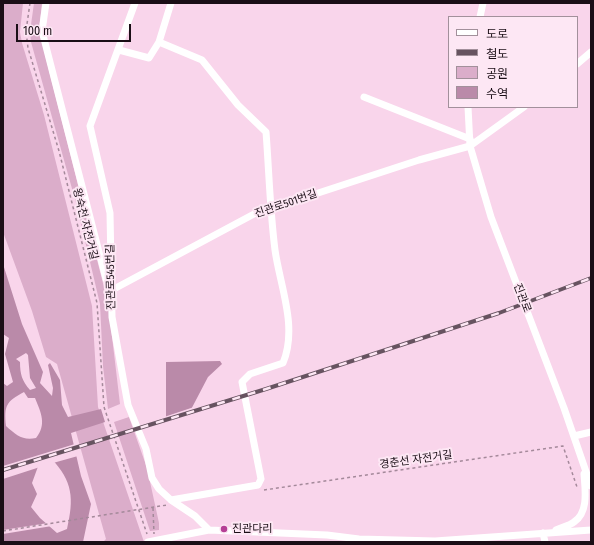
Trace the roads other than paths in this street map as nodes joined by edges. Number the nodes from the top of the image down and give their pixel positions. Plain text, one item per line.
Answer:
1 (46, 3) edge
2 (135, 3) edge
3 (171, 3) edge
4 (482, 3) edge
5 (480, 16) edge
6 (159, 42) junction
7 (119, 50) junction
8 (591, 52) edge
9 (578, 63) edge
10 (364, 97) dead end
11 (468, 108) edge
12 (522, 108) edge
13 (470, 142) junction
14 (272, 208) junction
15 (112, 290) junction
16 (591, 432) edge
17 (574, 436) junction
18 (584, 470) junction
19 (591, 486) edge
20 (171, 500) junction
21 (209, 530) junction
22 (591, 530) edge
23 (547, 532) junction
24 (148, 539) edge
25 (363, 540) edge
26 (545, 542) edge

1 - 15 street
2 - 7 street, 진관로545번길
3 - 6 street
4 - 5 street
6 - 7 street
6 - 14 street
7 - 15 street, 진관로545번길
8 - 9 street
10 - 13 street
11 - 13 street, 진관로
12 - 13 street
13 - 14 street, 진관로501번길
13 - 17 street, 진관로
14 - 15 street, 진관로501번길
14 - 20 street
15 - 20 street, 진관로545번길
16 - 17 street
17 - 18 street, 진관로
18 - 19 street, 진관로
18 - 23 street
20 - 21 street, 진관로545번길
21 - 24 street
21 - 25 street
22 - 23 street
23 - 25 street
23 - 26 street

